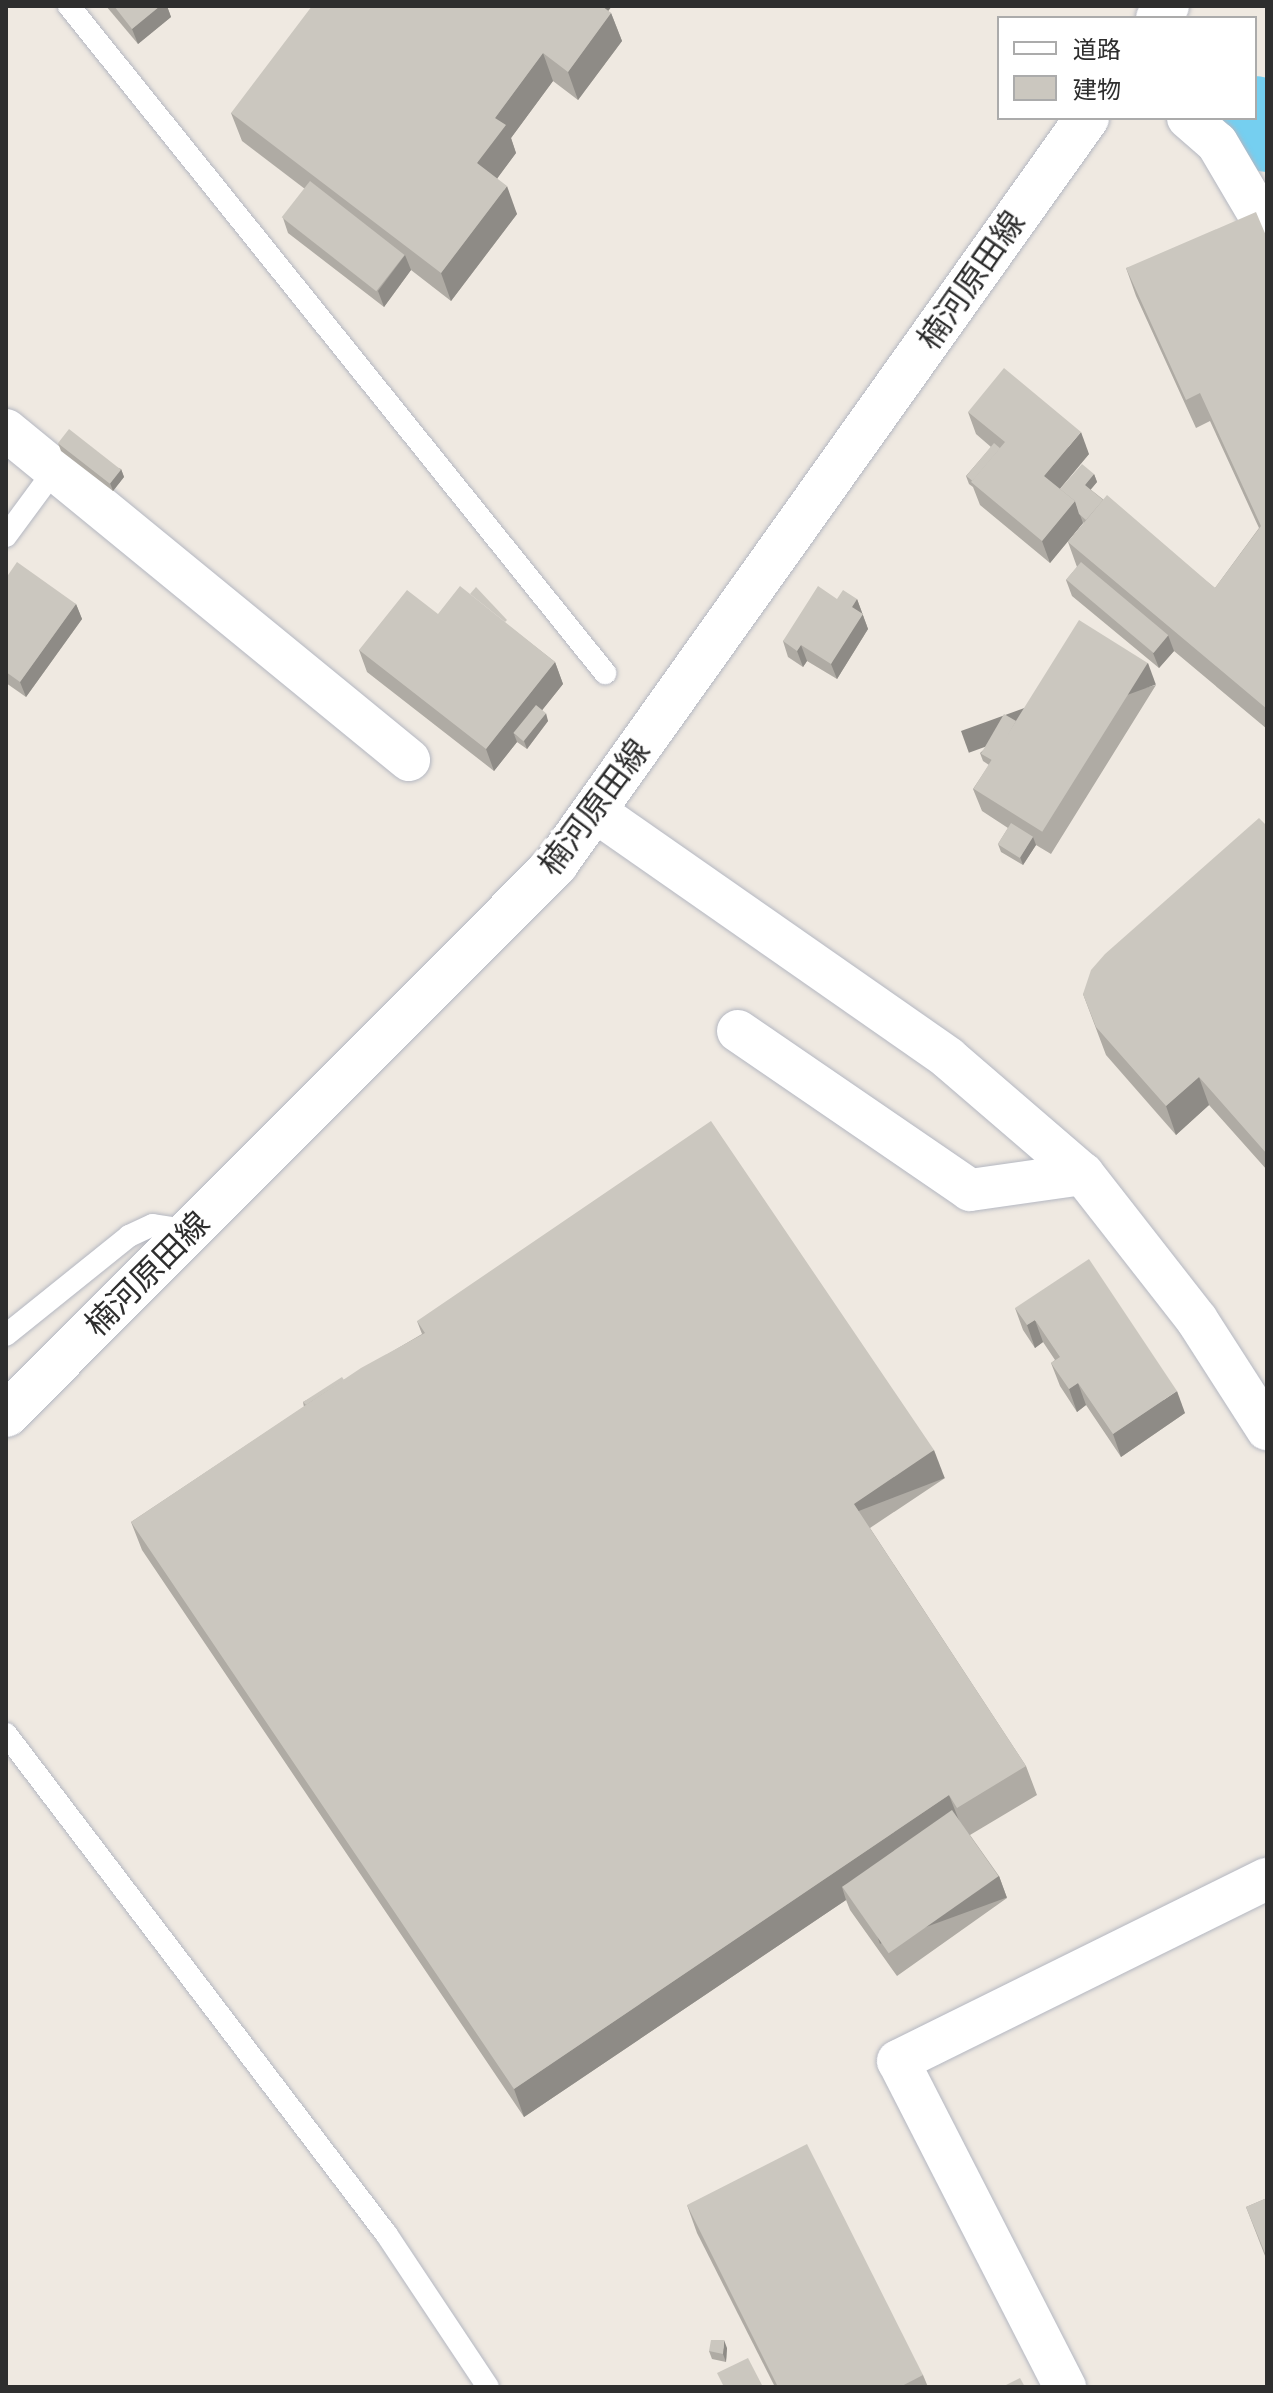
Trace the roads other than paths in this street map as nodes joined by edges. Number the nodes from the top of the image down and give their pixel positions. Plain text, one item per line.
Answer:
1 (69, 6) edge
2 (1086, 120) edge
3 (1190, 120) edge
4 (1267, 228) edge
5 (6, 430) edge
6 (54, 471) junction
7 (6, 536) edge
8 (605, 673) dead end
9 (409, 760) dead end
10 (596, 812) junction
11 (738, 1031) dead end
12 (1083, 1174) junction
13 (193, 1231) junction
14 (6, 1335) edge
15 (6, 1415) edge
16 (1267, 1429) edge
17 (6, 1734) edge
18 (1267, 1879) edge
19 (486, 2386) edge
20 (1065, 2387) edge

1 - 8 lane
2 - 10 main road, 楠河原田線
3 - 4 street
5 - 6 street
6 - 7 lane
6 - 9 street
10 - 12 street
10 - 13 main road, 楠河原田線
11 - 12 street
12 - 16 street
13 - 14 lane
13 - 15 main road, 楠河原田線
17 - 19 lane
18 - 20 street

